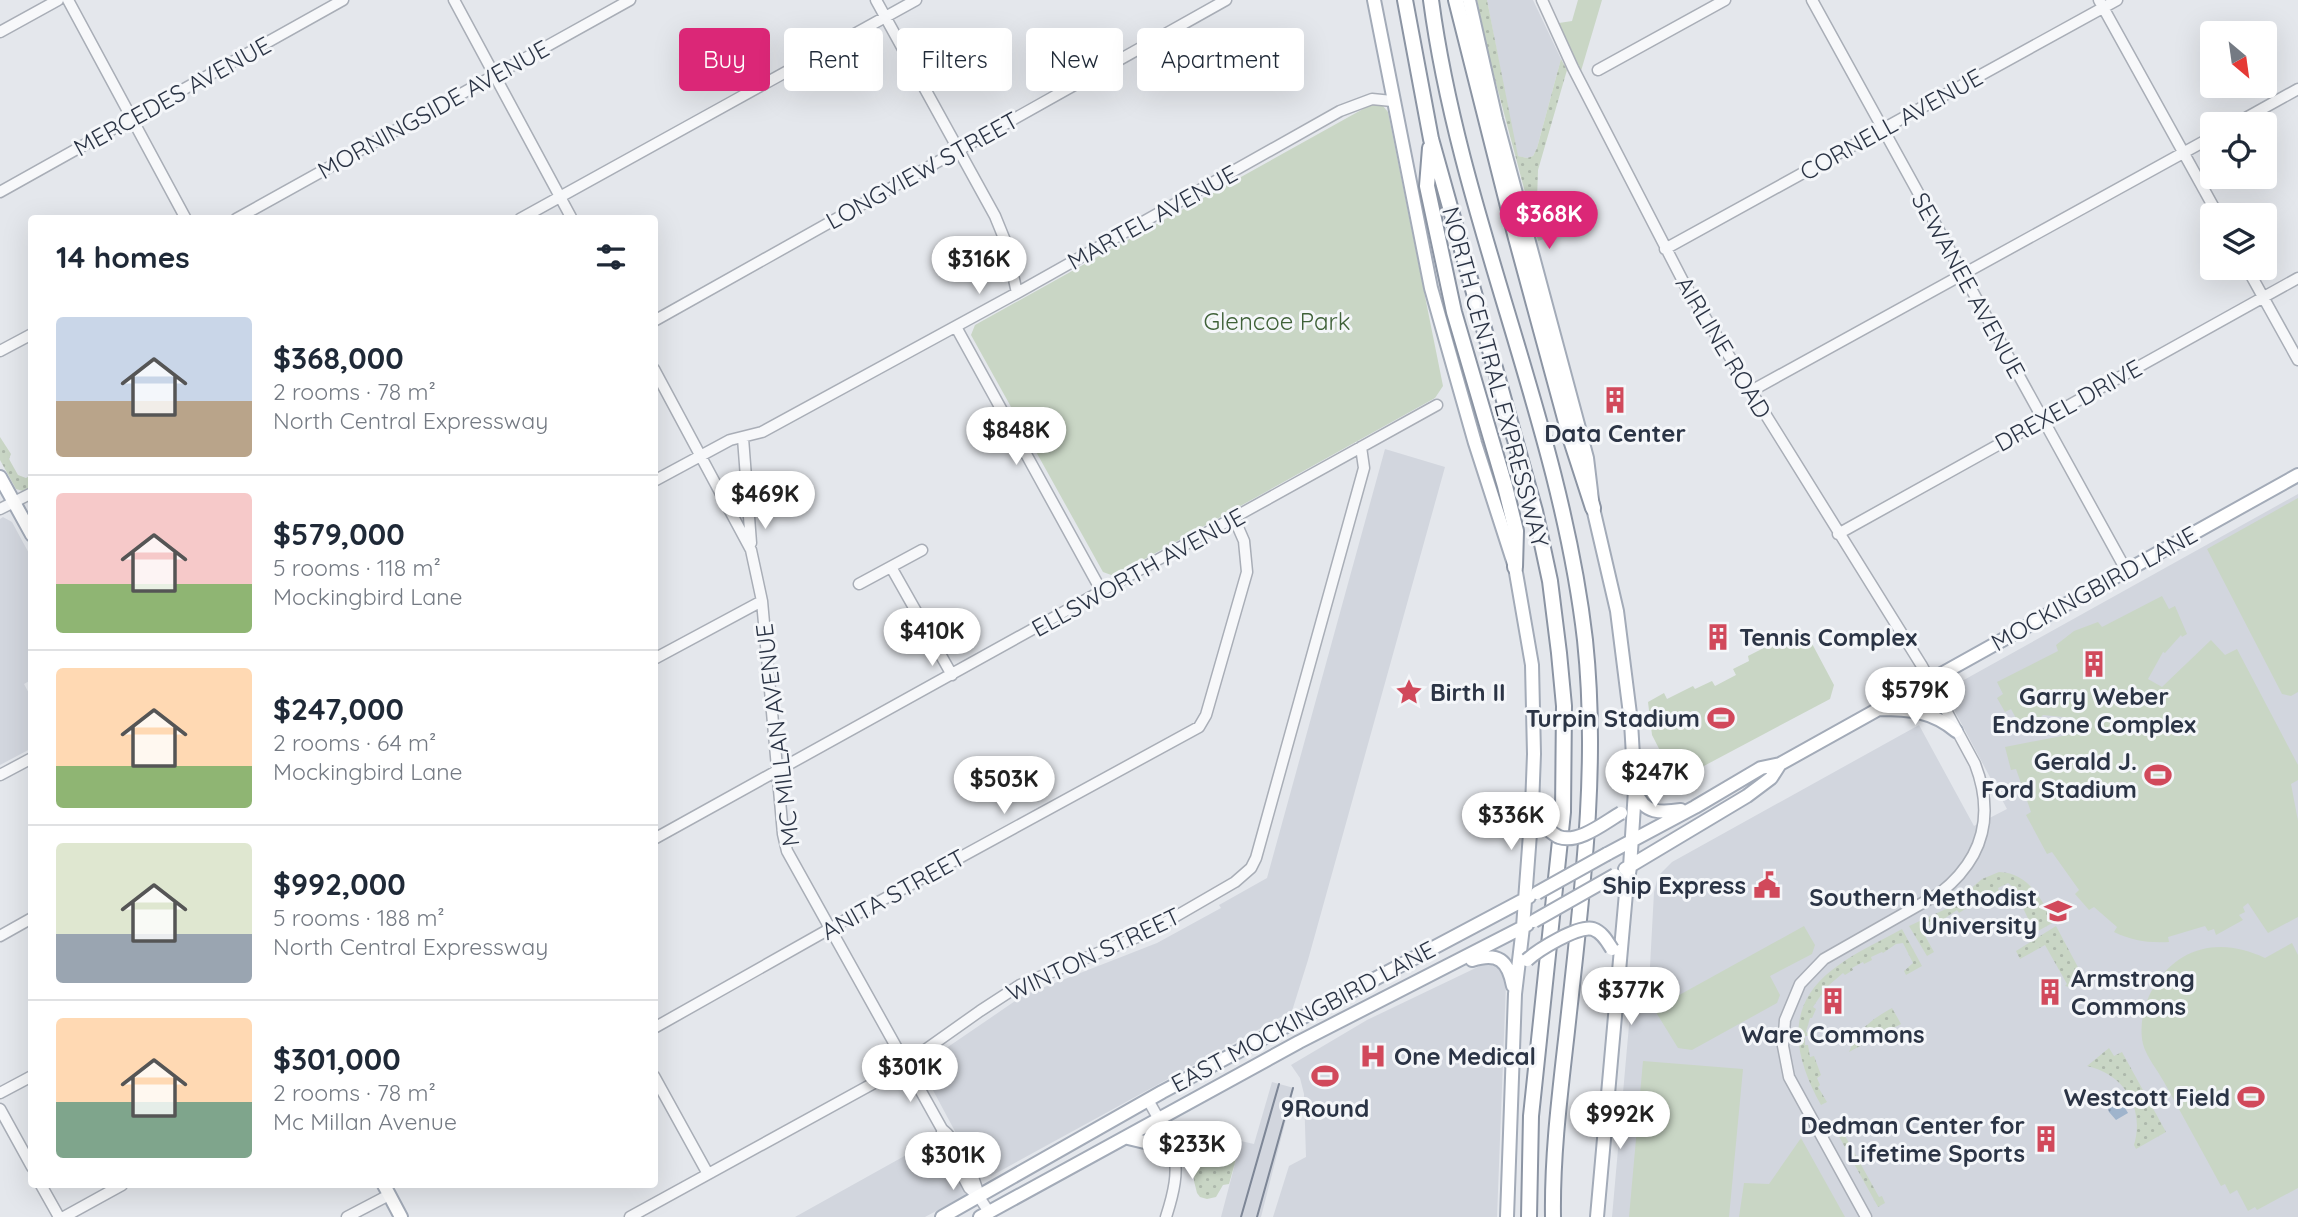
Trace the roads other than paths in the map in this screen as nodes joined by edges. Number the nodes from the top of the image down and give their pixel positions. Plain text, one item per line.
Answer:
1 (58, 0) edge
2 (68, 0) edge
3 (343, 0) edge
4 (454, 0) edge
5 (630, 0) edge
6 (876, 0) edge
7 (916, 0) edge
8 (1226, 0) edge
9 (1374, 0) edge
10 (1405, 0) edge
11 (1431, 0) edge
12 (1456, 0) edge
13 (1469, 0) edge
14 (1542, 0) edge
15 (1725, 0) edge
16 (1812, 0) edge
17 (2117, 0) edge
18 (2101, 4) edge
19 (885, 17) junction
20 (0, 32) edge
21 (1598, 69) dead end
22 (493, 76) junction
23 (2298, 89) edge
24 (1392, 101) junction
25 (2257, 112) edge
26 (132, 118) junction
27 (1883, 129) junction
28 (1431, 139) junction
29 (2200, 143) edge
30 (958, 149) junction
31 (2183, 152) junction
32 (0, 192) edge
33 (560, 196) junction
34 (2211, 203) edge
35 (184, 215) edge
36 (243, 215) edge
37 (527, 215) edge
38 (570, 215) edge
39 (1665, 249) junction
40 (1963, 273) junction
41 (2298, 278) edge
42 (2254, 280) edge
43 (1017, 293) junction
44 (2263, 297) junction
45 (658, 319) edge
46 (956, 327) junction
47 (28, 336) edge
48 (0, 351) edge
49 (2298, 360) edge
50 (658, 376) edge
51 (1751, 391) junction
52 (1437, 405) dead end
53 (2043, 419) junction
54 (743, 438) junction
55 (1361, 447) junction
56 (702, 455) junction
57 (2298, 475) edge
58 (0, 477) edge
59 (658, 479) edge
60 (28, 495) edge
61 (13, 502) junction
62 (1593, 508) junction
63 (0, 509) edge
64 (1234, 519) junction
65 (28, 528) edge
66 (1838, 534) junction
67 (751, 550) junction
68 (922, 550) dead end
69 (891, 567) junction
70 (1515, 567) junction
71 (2126, 570) junction
72 (859, 584) dead end
73 (1102, 592) junction
74 (762, 601) junction
75 (658, 657) edge
76 (952, 675) junction
77 (1929, 680) junction
78 (1878, 709) junction
79 (1956, 731) junction
80 (28, 760) edge
81 (1780, 764) junction
82 (778, 772) junction
83 (0, 775) edge
84 (1635, 790) junction
85 (1532, 807) junction
86 (1695, 807) junction
87 (658, 837) edge
88 (1631, 841) junction
89 (1630, 867) junction
90 (1524, 900) junction
91 (28, 920) edge
92 (1528, 924) junction
93 (830, 929) junction
94 (0, 936) edge
95 (1523, 965) junction
96 (1445, 968) junction
97 (1621, 969) junction
98 (1357, 987) junction
99 (1515, 994) junction
100 (1368, 1006) junction
101 (658, 1026) edge
102 (1227, 1056) junction
103 (905, 1064) junction
104 (1238, 1076) junction
105 (28, 1078) edge
106 (658, 1083) edge
107 (0, 1093) edge
108 (1148, 1100) junction
109 (0, 1109) edge
110 (1160, 1120) junction
111 (3, 1122) edge
112 (1128, 1138) junction
113 (1077, 1142) junction
114 (1175, 1155) junction
115 (1087, 1159) junction
116 (28, 1161) edge
117 (708, 1174) junction
118 (43, 1188) edge
119 (116, 1188) edge
120 (386, 1190) edge
121 (979, 1197) junction
122 (984, 1215) edge
123 (62, 1217) edge
124 (347, 1217) edge
125 (401, 1217) edge
126 (630, 1217) edge
127 (942, 1217) edge
128 (1166, 1217) edge
129 (1507, 1217) edge
130 (1529, 1217) edge
131 (1553, 1217) edge
132 (1597, 1217) edge
133 (1866, 1217) edge

1 - 20 street
2 - 26 street
3 - 26 street, MERCEDES AVENUE
4 - 22 street
5 - 22 street, MORNINGSIDE AVENUE
6 - 19 street
7 - 19 street
8 - 30 street, LONGVIEW STREET
9 - 24 main road, NORTH CENTRAL EXPRESSWAY
10 - 28 highway, NORTH CENTRAL EXPRESSWAY
11 - 131 highway, NORTH CENTRAL EXPRESSWAY
12 - 62 highway
13 - 62 main road
14 - 39 street, AIRLINE ROAD
15 - 21 street
16 - 27 street, SEWANEE AVENUE
17 - 18 street, CORNELL AVENUE
18 - 27 street, CORNELL AVENUE
18 - 31 street
19 - 30 street
19 - 33 street
22 - 33 street
22 - 36 street, MORNINGSIDE AVENUE
23 - 25 street
24 - 43 street, MARTEL AVENUE
24 - 70 main road, NORTH CENTRAL EXPRESSWAY
26 - 32 street, MERCEDES AVENUE
26 - 35 street
27 - 39 street, CORNELL AVENUE
27 - 40 street, SEWANEE AVENUE
28 - 70 highway
28 - 130 highway, NORTH CENTRAL EXPRESSWAY
29 - 31 street
30 - 43 street
30 - 45 street, LONGVIEW STREET
31 - 34 street
31 - 40 street
33 - 37 street
33 - 38 street
39 - 51 street, AIRLINE ROAD
40 - 51 street
40 - 53 street, SEWANEE AVENUE
41 - 44 street, DREXEL DRIVE
42 - 44 street
43 - 46 street, MARTEL AVENUE
44 - 49 street
44 - 53 street, DREXEL DRIVE
46 - 54 street, MARTEL AVENUE
46 - 73 street
47 - 48 street
50 - 56 street, MC MILLAN AVENUE
51 - 66 street, AIRLINE ROAD
52 - 55 street, ELLSWORTH AVENUE
53 - 66 street, DREXEL DRIVE
53 - 71 street, SEWANEE AVENUE
54 - 56 street, MARTEL AVENUE
54 - 67 street
55 - 64 street, ELLSWORTH AVENUE
55 - 103 street, WINTON STREET
56 - 59 street, MARTEL AVENUE
56 - 67 street, MC MILLAN AVENUE
57 - 71 main road, MOCKINGBIRD LANE
58 - 61 main road
60 - 61 street
61 - 63 street
61 - 65 main road
62 - 84 main road
64 - 73 street, ELLSWORTH AVENUE
64 - 93 street, ANITA STREET
66 - 77 street, AIRLINE ROAD
67 - 74 street, MC MILLAN AVENUE
68 - 69 street
69 - 72 street
69 - 76 street
70 - 85 main road, NORTH CENTRAL EXPRESSWAY
71 - 77 main road, MOCKINGBIRD LANE
73 - 76 street, ELLSWORTH AVENUE
74 - 75 street
74 - 82 street, MC MILLAN AVENUE
76 - 82 street, ELLSWORTH AVENUE
77 - 78 main road, MOCKINGBIRD LANE
77 - 79 street, AIRLINE ROAD
78 - 79 main road
78 - 81 main road, MOCKINGBIRD LANE
79 - 133 street, AIRLINE ROAD
80 - 83 street
81 - 86 main road, MOCKINGBIRD LANE
81 - 89 main road, MOCKINGBIRD LANE
82 - 87 street, ELLSWORTH AVENUE
82 - 93 street, MC MILLAN AVENUE
84 - 85 main road, bridge
84 - 86 main road
84 - 88 main road
85 - 90 main road, NORTH CENTRAL EXPRESSWAY
86 - 88 main road, MOCKINGBIRD LANE
88 - 89 main road
88 - 90 main road, EAST MOCKINGBIRD LANE, bridge
89 - 92 main road, EAST MOCKINGBIRD LANE, bridge
89 - 97 main road
90 - 92 main road, NORTH CENTRAL EXPRESSWAY
90 - 98 main road, EAST MOCKINGBIRD LANE
91 - 94 street
92 - 95 main road, NORTH CENTRAL EXPRESSWAY
92 - 96 main road, EAST MOCKINGBIRD LANE
93 - 101 street, ANITA STREET
93 - 103 street, MC MILLAN AVENUE
95 - 97 main road, bridge
95 - 99 main road, NORTH CENTRAL EXPRESSWAY
96 - 99 main road
96 - 100 main road, EAST MOCKINGBIRD LANE
97 - 132 main road
98 - 100 main road
98 - 102 main road, EAST MOCKINGBIRD LANE
99 - 129 main road, NORTH CENTRAL EXPRESSWAY
100 - 104 main road, EAST MOCKINGBIRD LANE
102 - 104 main road
102 - 108 main road, EAST MOCKINGBIRD LANE
103 - 117 street, WINTON STREET
103 - 121 street, MC MILLAN AVENUE
104 - 110 main road, EAST MOCKINGBIRD LANE
105 - 107 street
106 - 117 street
108 - 110 street
108 - 113 main road, EAST MOCKINGBIRD LANE
109 - 111 street
110 - 112 main road, EAST MOCKINGBIRD LANE
110 - 114 street
111 - 116 street
112 - 114 main road
112 - 115 main road, EAST MOCKINGBIRD LANE
113 - 115 main road
113 - 121 main road, EAST MOCKINGBIRD LANE
114 - 128 street
115 - 122 main road, EAST MOCKINGBIRD LANE
117 - 126 street, WINTON STREET
118 - 123 street
119 - 123 street
120 - 124 street
120 - 125 main road
121 - 122 street, MC MILLAN AVENUE
121 - 127 main road, EAST MOCKINGBIRD LANE

